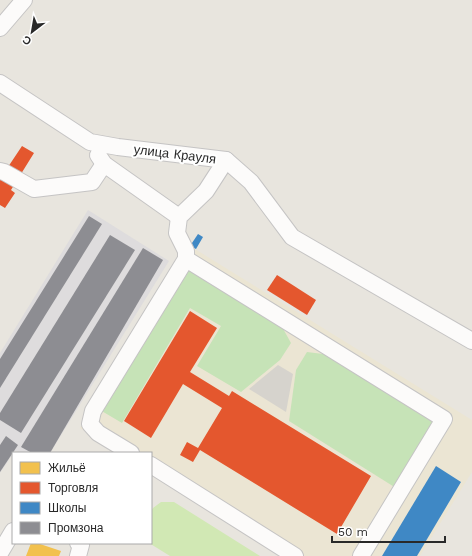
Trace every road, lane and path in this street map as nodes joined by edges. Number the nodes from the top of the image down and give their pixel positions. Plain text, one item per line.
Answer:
1 (24, 0) edge
2 (0, 28) edge
3 (0, 83) edge
4 (90, 142) junction
5 (226, 160) junction
6 (104, 164) junction
7 (0, 171) edge
8 (179, 217) junction
9 (186, 259) junction
10 (472, 341) edge
11 (129, 452) edge
12 (152, 467) edge
13 (12, 533) edge
14 (80, 544) edge
15 (0, 553) edge
16 (78, 556) edge
17 (295, 556) edge
18 (361, 556) edge

1 - 2 street
3 - 4 street, улица Крауля
4 - 5 street, улица Крауля
4 - 6 street
5 - 8 street
5 - 10 street, улица Крауля
6 - 7 street
6 - 8 street
8 - 9 street
9 - 11 street
9 - 18 street
12 - 17 street
13 - 15 street
14 - 16 street

